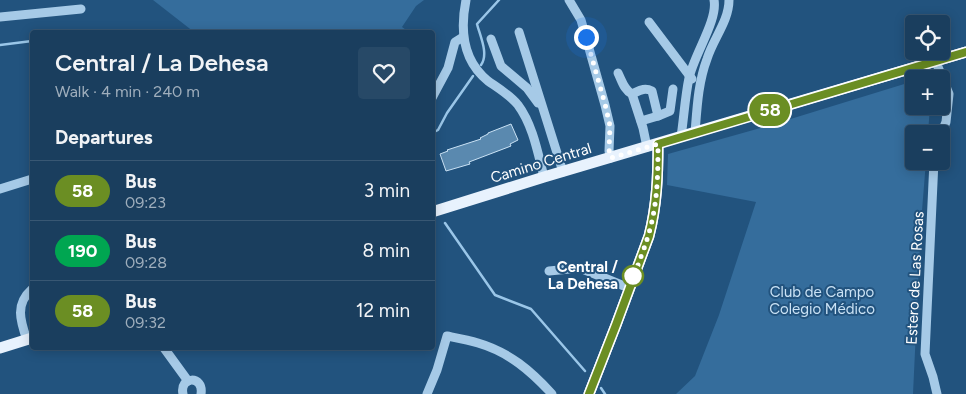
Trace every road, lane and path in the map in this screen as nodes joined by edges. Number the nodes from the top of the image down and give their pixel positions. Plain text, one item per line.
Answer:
1 (466, 0) edge
2 (570, 0) edge
3 (714, 0) edge
4 (729, 0) edge
5 (81, 9) dead end
6 (0, 17) edge
7 (649, 22) dead end
8 (519, 32) dead end
9 (463, 37) junction
10 (491, 39) dead end
11 (966, 52) edge
12 (936, 62) junction
13 (618, 73) dead end
14 (689, 77) junction
15 (700, 86) junction
16 (673, 89) dead end
17 (435, 92) edge
18 (632, 94) junction
19 (543, 110) junction
20 (658, 116) junction
21 (641, 121) junction
22 (945, 125) edge
23 (695, 133) junction
24 (681, 137) junction
25 (653, 145) junction
26 (611, 158) junction
27 (934, 170) edge
28 (563, 172) junction
29 (544, 177) junction
30 (30, 180) edge
31 (0, 189) edge
32 (435, 211) edge
33 (549, 271) dead end
34 (629, 288) junction
35 (30, 292) edge
36 (30, 339) edge
37 (0, 348) edge
38 (165, 350) edge
39 (188, 381) junction
40 (183, 394) edge
41 (201, 394) edge
42 (427, 394) edge
43 (552, 394) edge
44 (589, 394) edge
45 (937, 394) edge

1 - 9 street
2 - 26 street
3 - 14 street
4 - 15 street
5 - 6 street
7 - 14 street
8 - 19 street
9 - 17 street
9 - 29 street
10 - 19 street
11 - 12 main road, Camino Central
12 - 22 street
12 - 23 main road, Camino Central
13 - 18 street
14 - 15 street
14 - 24 street
15 - 23 street
16 - 20 street
18 - 20 street
18 - 21 street
19 - 28 street
20 - 21 street
21 - 25 street
23 - 24 main road, Camino Central
24 - 25 main road, Camino Central
25 - 26 main road, Camino Central
25 - 34 main road
26 - 28 main road, Camino Central
27 - 45 street, Estero de Las Rosas
28 - 29 main road, Camino Central
29 - 32 main road, Camino Central
30 - 31 street
33 - 34 street
34 - 44 main road
35 - 36 street
36 - 37 main road
38 - 39 street
39 - 40 street
39 - 41 street
42 - 43 street

